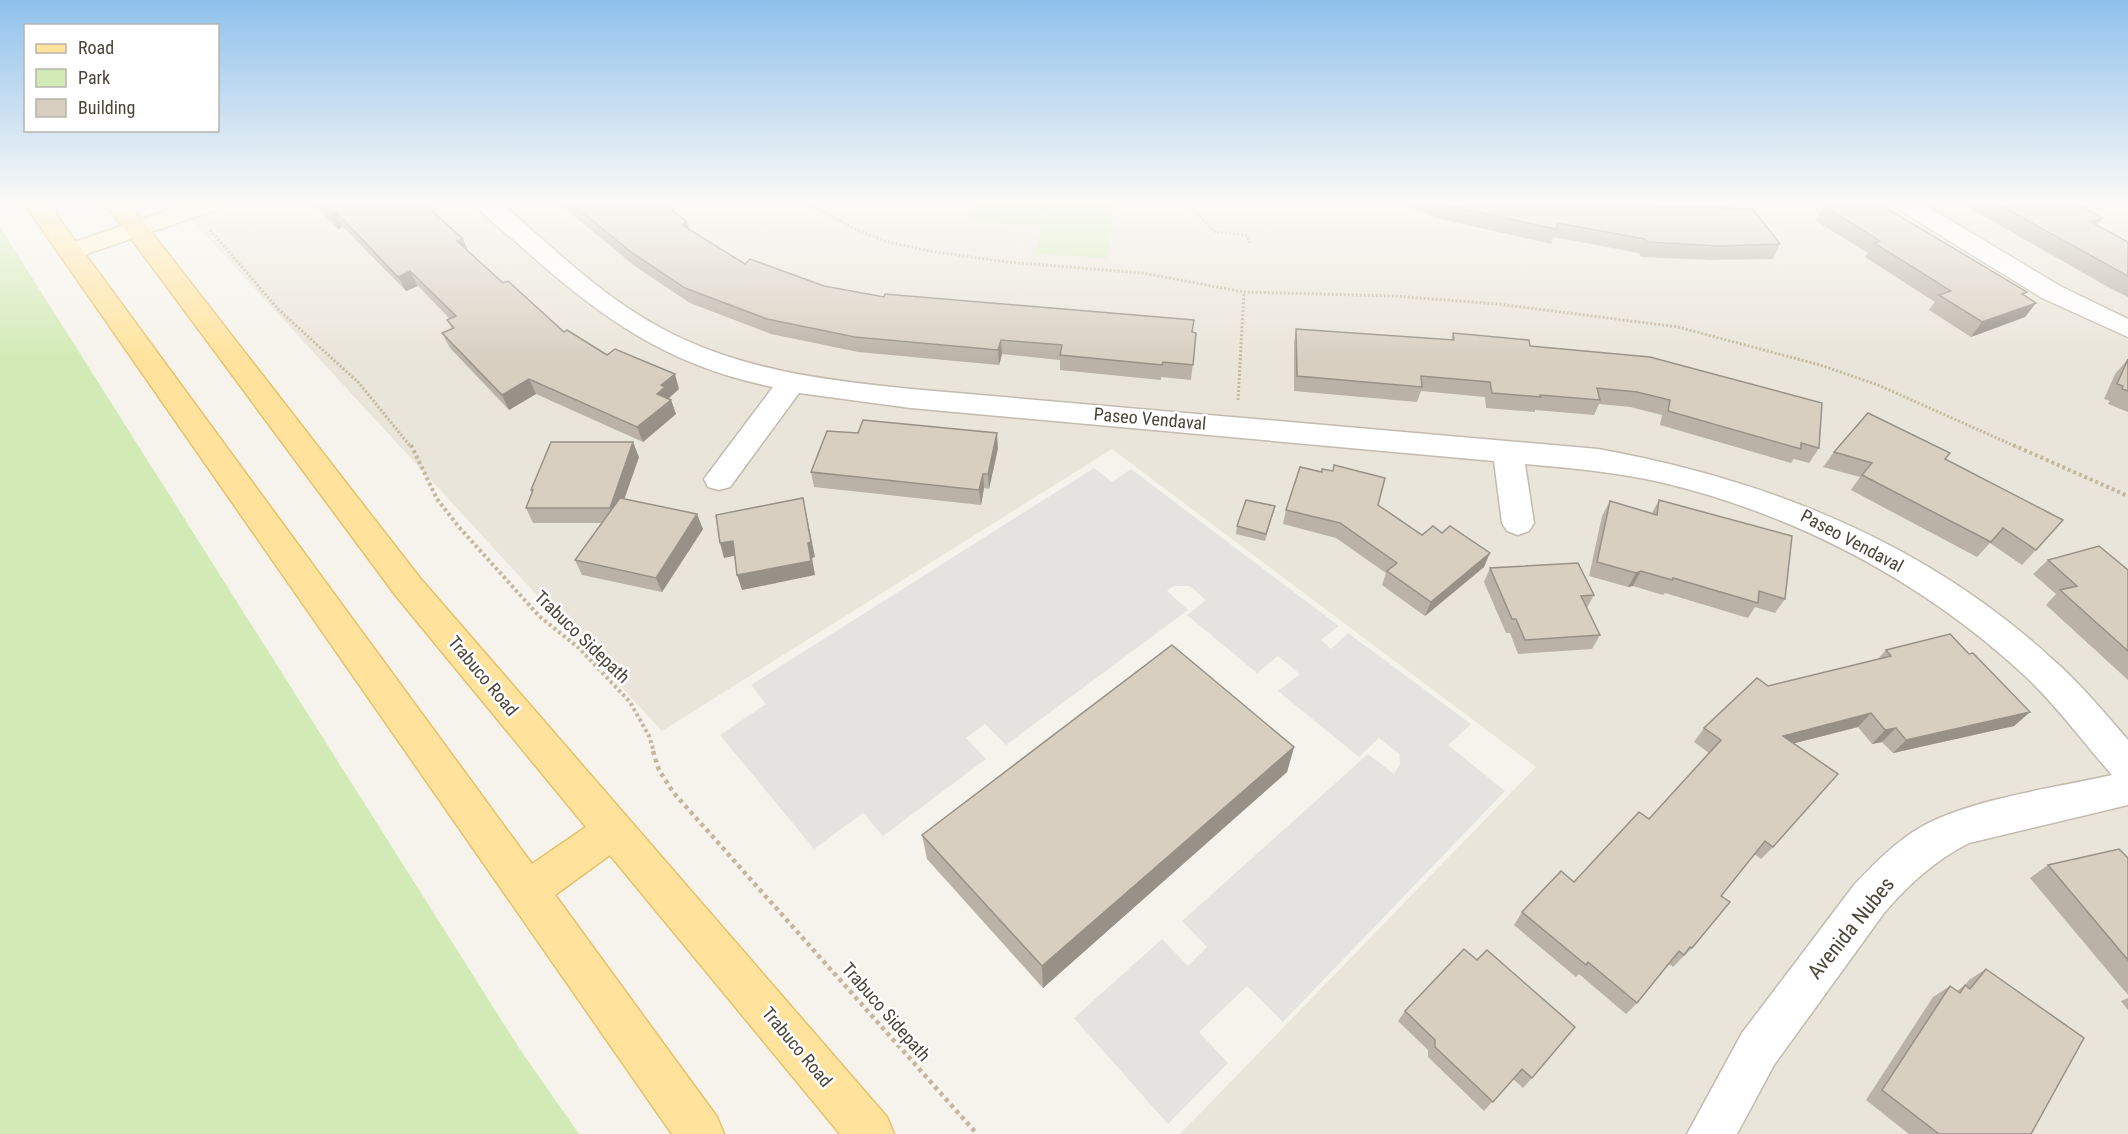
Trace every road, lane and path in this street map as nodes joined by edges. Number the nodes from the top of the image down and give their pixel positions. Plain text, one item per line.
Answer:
1 (75, 255) edge
2 (155, 255) edge
3 (240, 255) edge
4 (548, 255) edge
5 (957, 255) edge
6 (1990, 255) edge
7 (1244, 292) junction
8 (2128, 329) edge
9 (793, 381) junction
10 (1237, 427) junction
11 (1508, 452) junction
12 (719, 479) dead end
13 (2128, 496) edge
14 (1518, 523) dead end
15 (2128, 766) edge
16 (2128, 788) edge
17 (614, 830) junction
18 (527, 891) junction
19 (700, 1134) edge
20 (870, 1134) edge
21 (977, 1134) edge
22 (1711, 1134) edge

1 - 18 main road
2 - 17 main road, Trabuco Road
3 - 21 path, Trabuco Sidepath
4 - 9 street, Paseo Vendaval
5 - 7 path
6 - 8 street
7 - 10 path
7 - 13 path
9 - 10 street, Paseo Vendaval
9 - 12 street
10 - 11 street, Paseo Vendaval
11 - 14 street
11 - 15 street, Paseo Vendaval
16 - 22 street, Avenida Nubes
17 - 18 main road
17 - 20 main road, Trabuco Road
18 - 19 main road

